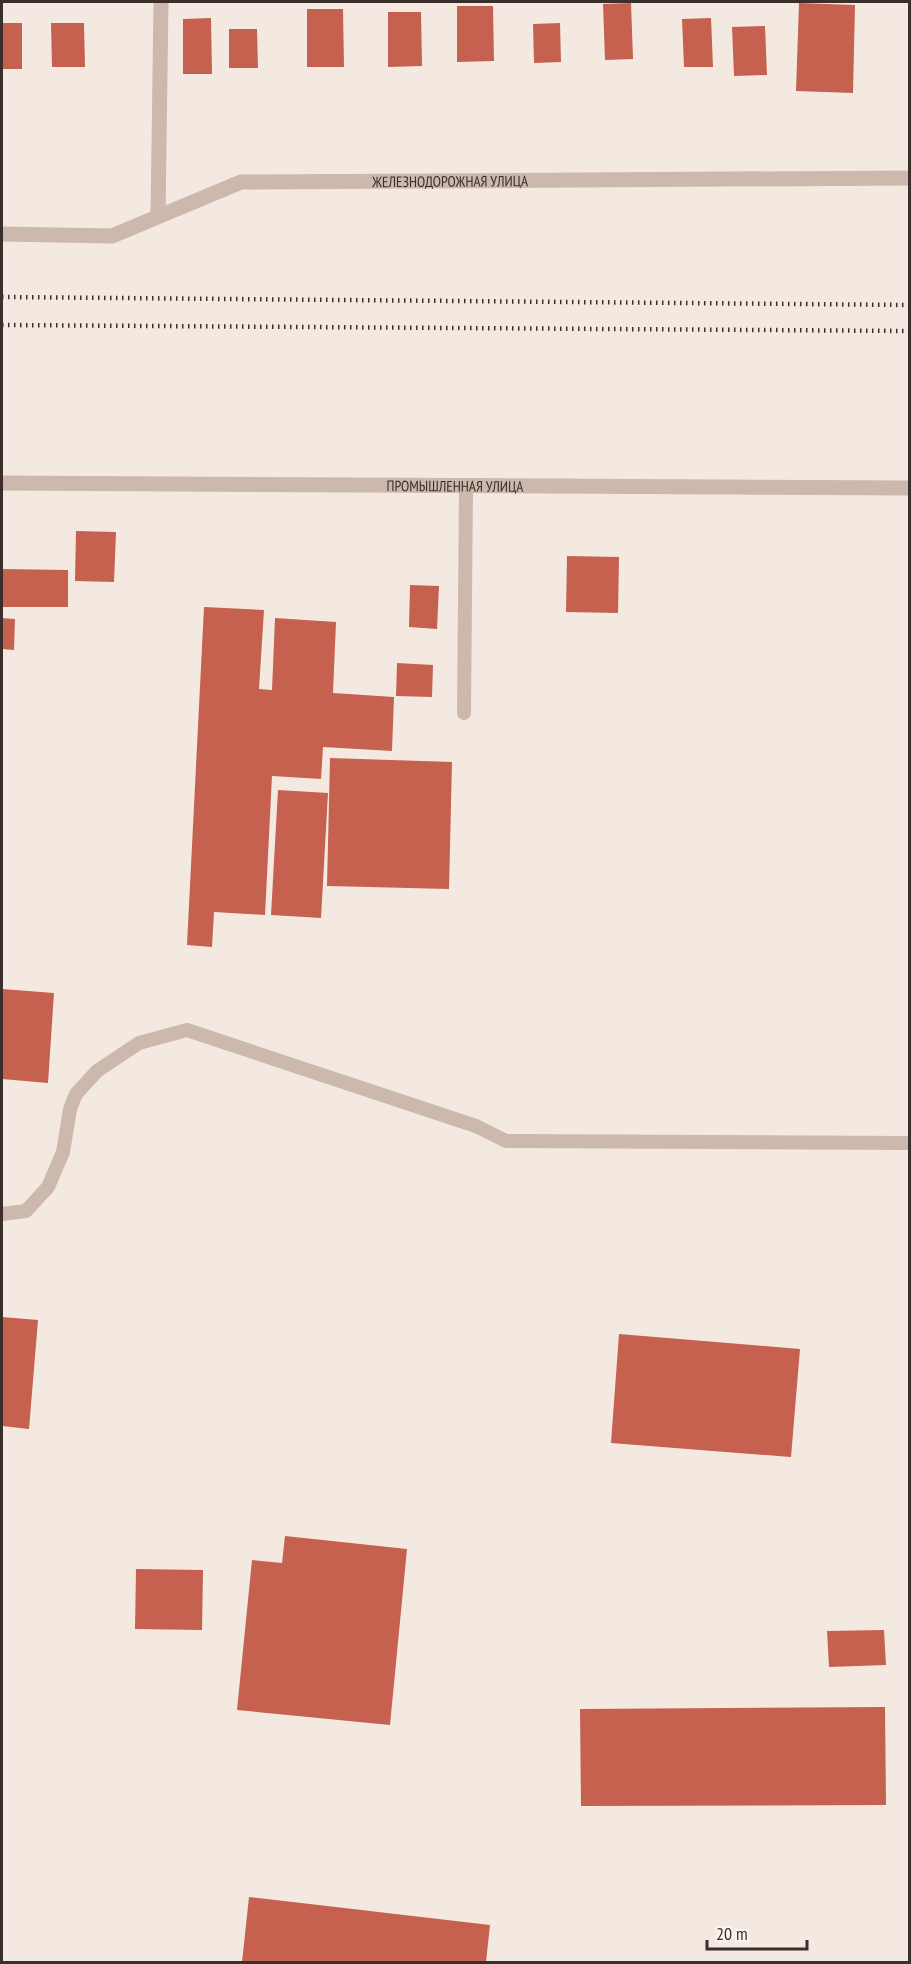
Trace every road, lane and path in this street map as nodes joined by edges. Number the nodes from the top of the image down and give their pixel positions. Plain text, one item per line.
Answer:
1 (161, 2) edge
2 (909, 178) edge
3 (158, 216) junction
4 (2, 234) edge
5 (2, 483) edge
6 (466, 486) junction
7 (909, 488) edge
8 (464, 713) dead end
9 (909, 1143) edge
10 (2, 1214) edge

1 - 3 street
2 - 3 street, ЖЕЛЕЗНОДОРОЖНАЯ УЛИЦА
3 - 4 street, ЖЕЛЕЗНОДОРОЖНАЯ УЛИЦА
5 - 6 street, ПРОМЫШЛЕННАЯ УЛИЦА
6 - 7 street, ПРОМЫШЛЕННАЯ УЛИЦА
6 - 8 lane
9 - 10 lane

